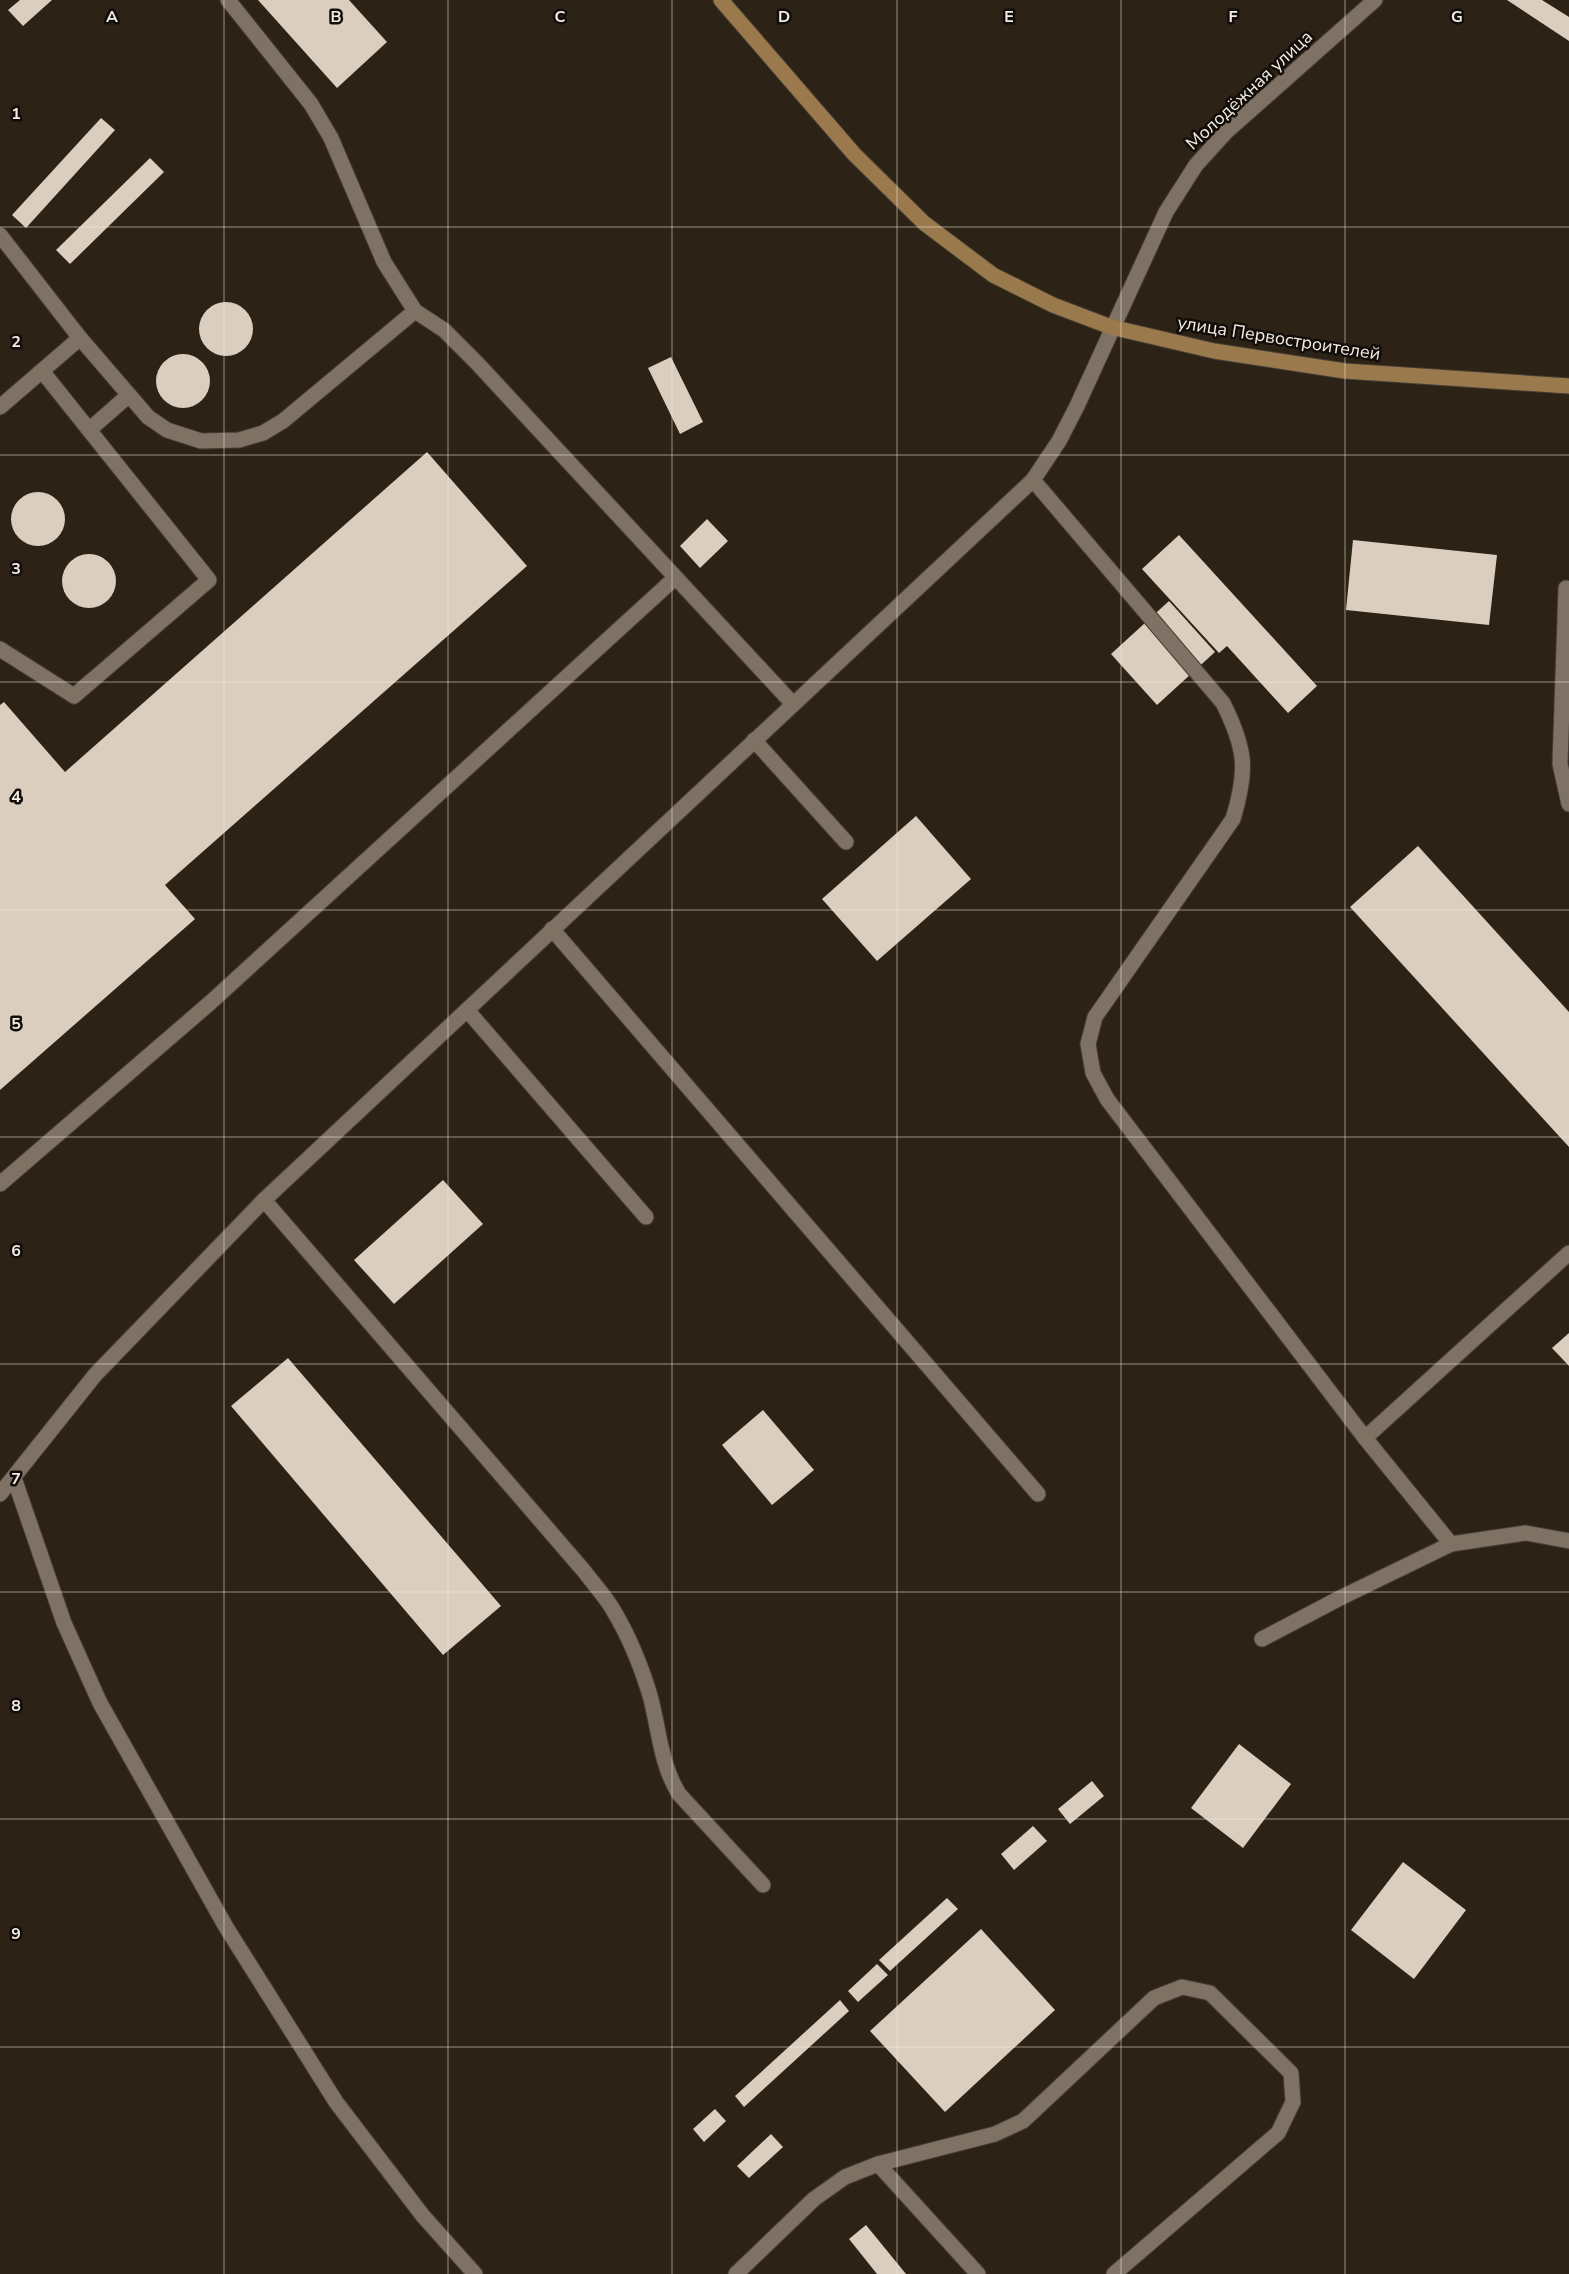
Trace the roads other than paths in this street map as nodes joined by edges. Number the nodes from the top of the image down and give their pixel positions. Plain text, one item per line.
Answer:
1 (228, 0) edge
2 (721, 0) edge
3 (1375, 0) edge
4 (0, 235) edge
5 (415, 311) junction
6 (1111, 327) junction
7 (80, 338) junction
8 (42, 371) junction
9 (1569, 386) edge
10 (129, 395) junction
11 (0, 407) edge
12 (89, 430) junction
13 (1033, 480) junction
14 (675, 578) junction
15 (1566, 588) dead end
16 (0, 649) edge
17 (792, 704) junction
18 (754, 740) junction
19 (1569, 804) edge
20 (846, 842) dead end
21 (552, 930) junction
22 (467, 1010) junction
23 (0, 1184) edge
24 (264, 1200) junction
25 (646, 1217) dead end
26 (1569, 1253) edge
27 (1365, 1438) junction
28 (14, 1478) junction
29 (0, 1494) edge
30 (1038, 1494) dead end
31 (1569, 1541) edge
32 (1451, 1544) junction
33 (1262, 1640) dead end
34 (763, 1885) dead end
35 (878, 2164) junction
36 (475, 2274) edge
37 (736, 2274) edge
38 (978, 2274) edge
39 (1114, 2274) edge

1 - 5 street
2 - 6 street, улица Первостроителей
3 - 6 street, Молодёжная улица
4 - 7 street
5 - 10 street
5 - 14 street
6 - 9 street, улица Первостроителей
6 - 13 street, Молодёжная улица
7 - 8 street
7 - 10 street
8 - 11 street
8 - 12 street
10 - 12 street
12 - 16 street
13 - 17 street, Молодёжная улица
13 - 27 street
14 - 17 street
14 - 23 street
15 - 19 street
17 - 18 street, Молодёжная улица
18 - 20 street
18 - 21 street, Молодёжная улица
21 - 22 street, Молодёжная улица
21 - 30 street
22 - 24 street, Молодёжная улица
22 - 25 street
24 - 28 street, Молодёжная улица
24 - 34 street
26 - 27 street
27 - 32 street
28 - 29 street, Молодёжная улица
28 - 36 street
31 - 32 street
32 - 33 street
35 - 37 street
35 - 38 street
35 - 39 street

